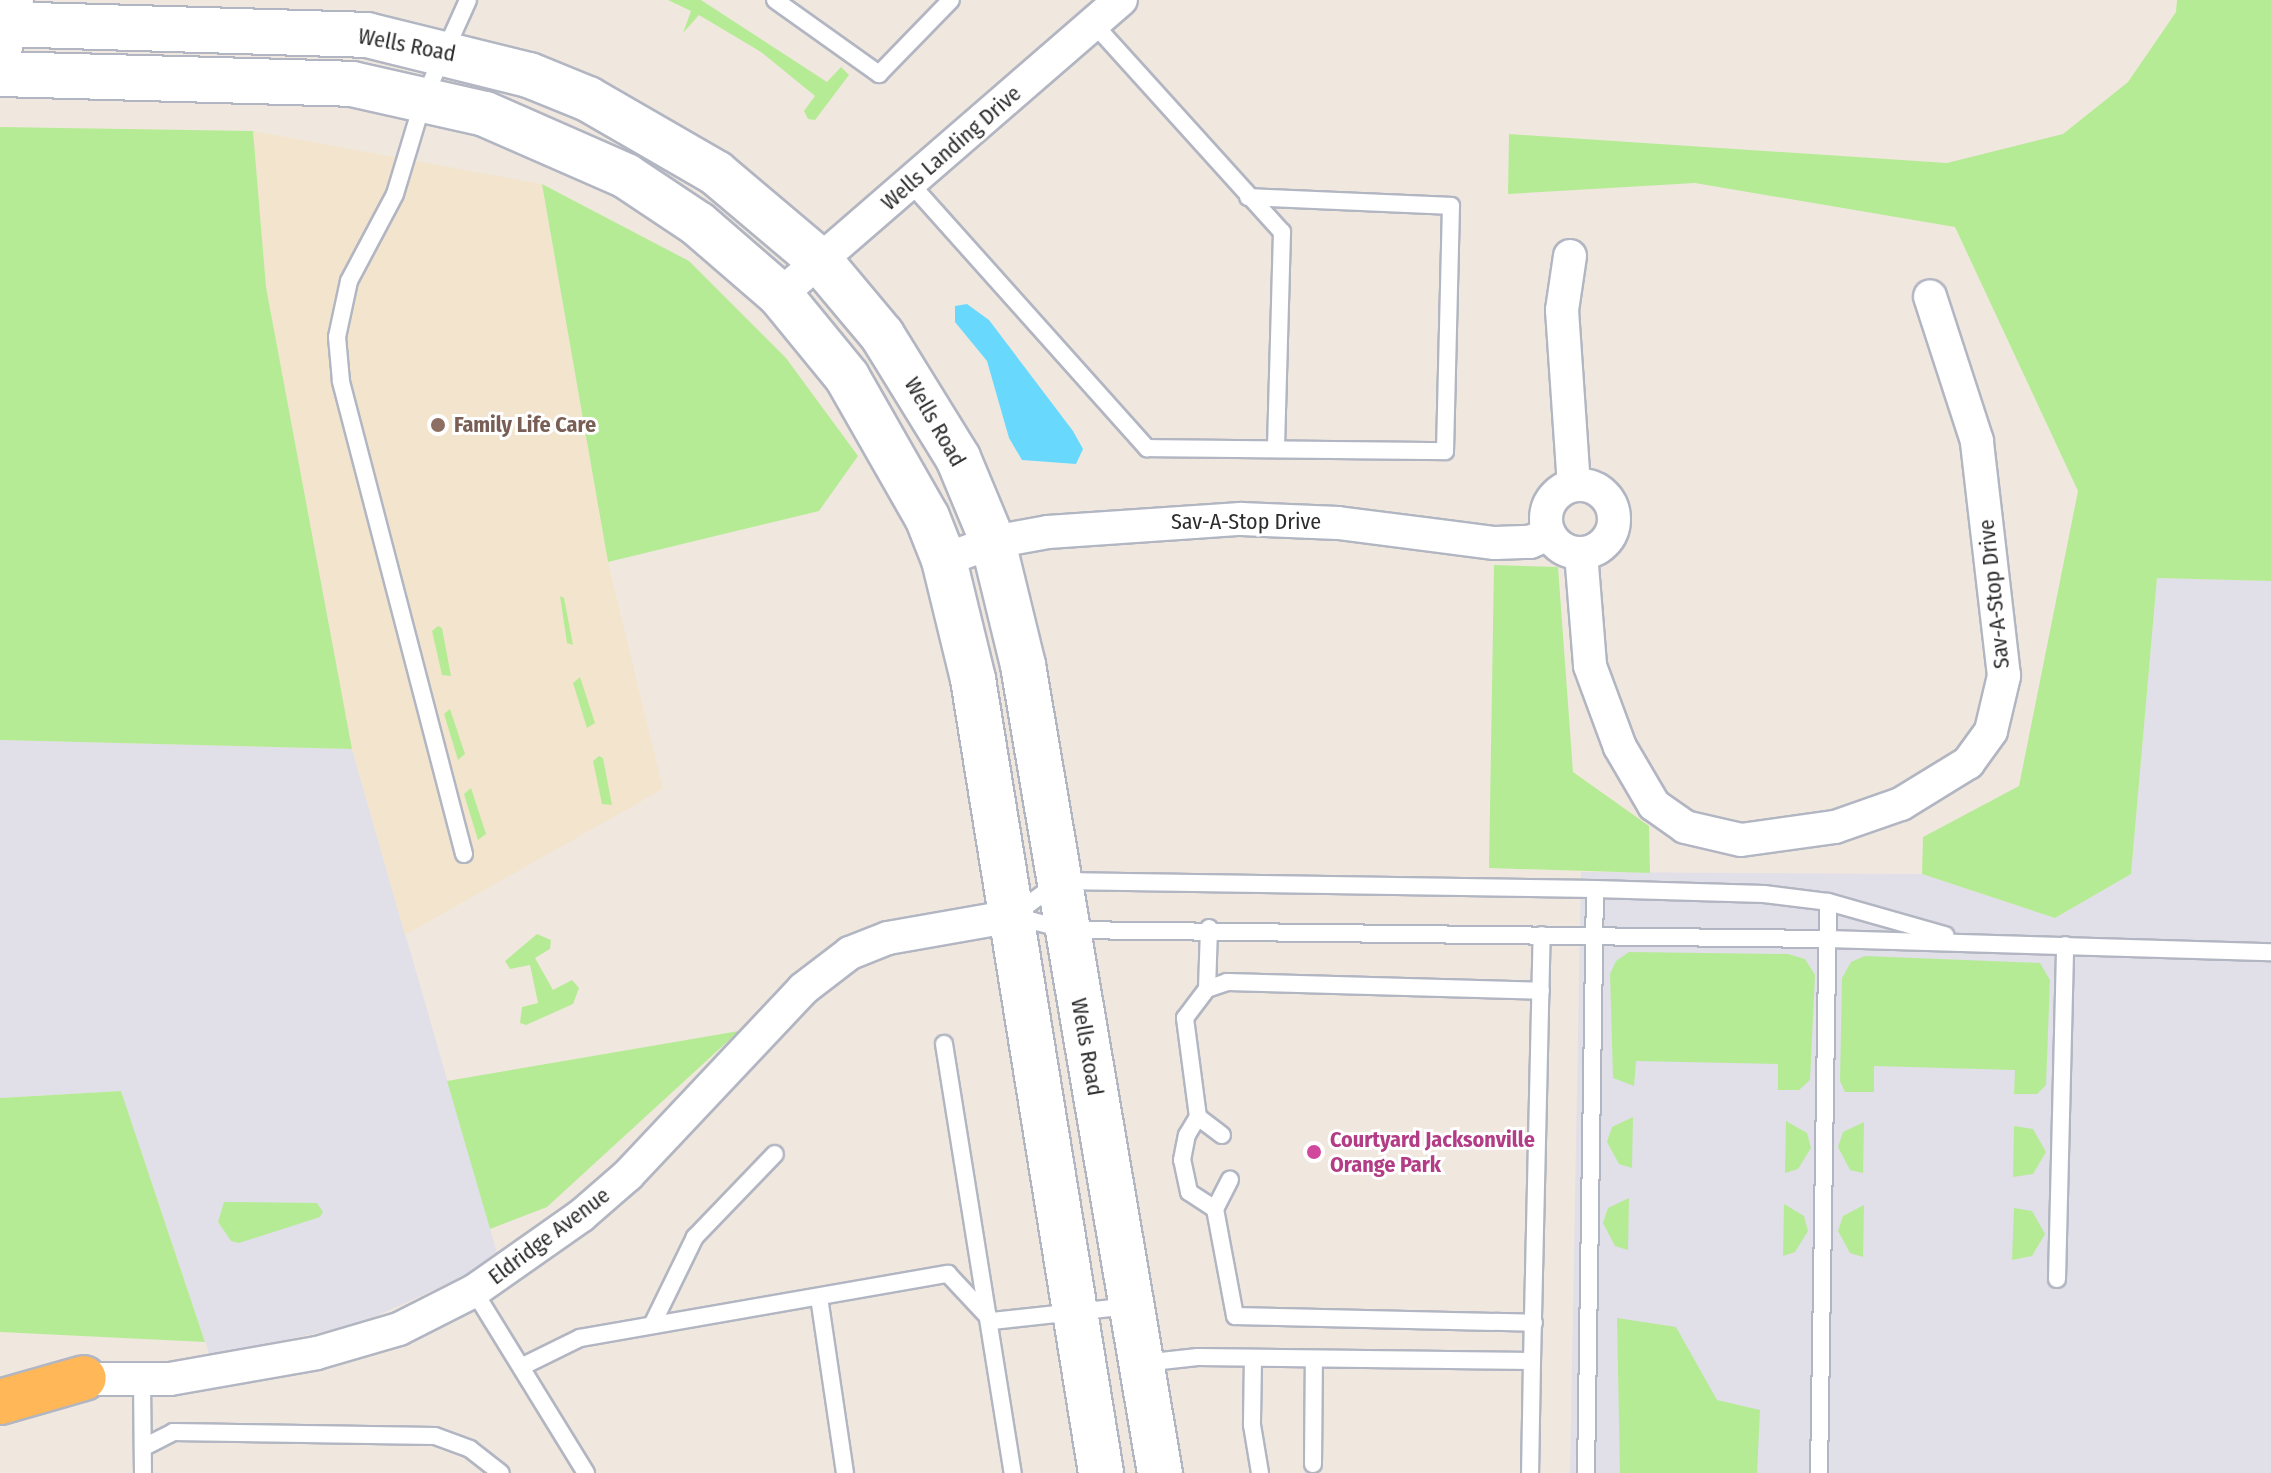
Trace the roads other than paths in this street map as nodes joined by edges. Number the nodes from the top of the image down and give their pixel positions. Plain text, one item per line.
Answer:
1 (468, 0) edge
2 (775, 0) edge
3 (951, 0) edge
4 (1121, 0) edge
5 (1094, 24) junction
6 (5, 26) edge
7 (444, 50) junction
8 (0, 74) edge
9 (424, 98) junction
10 (910, 183) junction
11 (1248, 197) junction
12 (1570, 256) dead end
13 (820, 261) junction
14 (780, 295) junction
15 (1930, 296) dead end
16 (1276, 449) junction
17 (1574, 485) junction
18 (1549, 534) junction
19 (993, 542) junction
20 (1581, 553) junction
21 (944, 560) junction
22 (464, 854) dead end
23 (1060, 881) junction
24 (1595, 889) junction
25 (1828, 902) junction
26 (1013, 916) junction
27 (1209, 928) junction
28 (1067, 930) junction
29 (1542, 935) junction
30 (1594, 937) junction
31 (1827, 939) junction
32 (1970, 942) junction
33 (2065, 945) junction
34 (2271, 952) edge
35 (1207, 989) junction
36 (1541, 991) junction
37 (944, 1044) dead end
38 (1198, 1117) junction
39 (1222, 1135) dead end
40 (775, 1154) dead end
41 (1230, 1180) dead end
42 (1215, 1209) junction
43 (2057, 1279) dead end
44 (474, 1291) junction
45 (819, 1297) junction
46 (1132, 1306) junction
47 (1075, 1312) junction
48 (992, 1321) junction
49 (1534, 1323) junction
50 (652, 1325) junction
51 (1253, 1358) junction
52 (1314, 1359) junction
53 (1532, 1361) junction
54 (1142, 1363) junction
55 (523, 1366) junction
56 (84, 1378) junction
57 (0, 1379) edge
58 (142, 1380) junction
59 (0, 1402) edge
60 (144, 1447) junction
61 (1313, 1464) dead end
62 (143, 1473) edge
63 (501, 1473) edge
64 (586, 1473) edge
65 (845, 1473) edge
66 (1013, 1473) edge
67 (1101, 1473) edge
68 (1160, 1473) edge
69 (1260, 1473) edge
70 (1530, 1473) edge
71 (1586, 1473) edge
72 (1819, 1473) edge

1 - 7 lane
2 - 3 lane
4 - 5 street, Wells Landing Drive
5 - 10 street, Wells Landing Drive
5 - 11 lane
6 - 7 main road, Wells Road
7 - 9 lane
7 - 13 main road, Wells Road
8 - 9 main road
9 - 14 main road
9 - 22 lane
10 - 13 street, Wells Landing Drive
10 - 16 lane
11 - 16 lane
11 - 16 lane
12 - 17 street
13 - 14 street, Wells Landing Drive
13 - 19 main road, Wells Road
14 - 21 main road
15 - 20 street, Sav-A-Stop Drive
17 - 18 street
17 - 20 street
18 - 19 street, Sav-A-Stop Drive
18 - 20 street
19 - 21 street, Sav-A-Stop Drive
19 - 23 main road, Wells Road
21 - 26 main road
23 - 24 lane
23 - 26 lane
23 - 28 main road, Wells Road
24 - 25 lane
24 - 30 lane
25 - 31 lane
25 - 32 lane
26 - 28 lane
26 - 44 street, Eldridge Avenue
26 - 47 main road
27 - 28 lane
27 - 29 lane
27 - 35 lane
28 - 46 main road, Wells Road
29 - 30 lane
29 - 36 lane
30 - 31 lane
30 - 71 lane
31 - 32 lane
31 - 72 lane
32 - 33 lane
33 - 34 lane
33 - 43 lane
35 - 36 lane
35 - 38 lane
36 - 49 lane
37 - 48 lane
38 - 39 lane
38 - 42 lane
40 - 50 lane
41 - 42 lane
42 - 49 lane
44 - 55 lane
44 - 58 street, Eldridge Avenue
45 - 48 lane
45 - 50 lane
45 - 65 lane
46 - 47 lane
46 - 54 main road, Wells Road
47 - 48 lane
47 - 67 main road
48 - 66 lane
49 - 53 lane
50 - 55 lane
51 - 52 lane
51 - 54 lane
51 - 69 lane
52 - 53 lane
52 - 61 lane
53 - 70 lane
54 - 68 main road, Wells Road
55 - 64 lane
56 - 57 street, Eldridge Avenue
56 - 58 street, Eldridge Avenue
56 - 59 highway
58 - 60 lane
60 - 62 lane
60 - 63 lane

